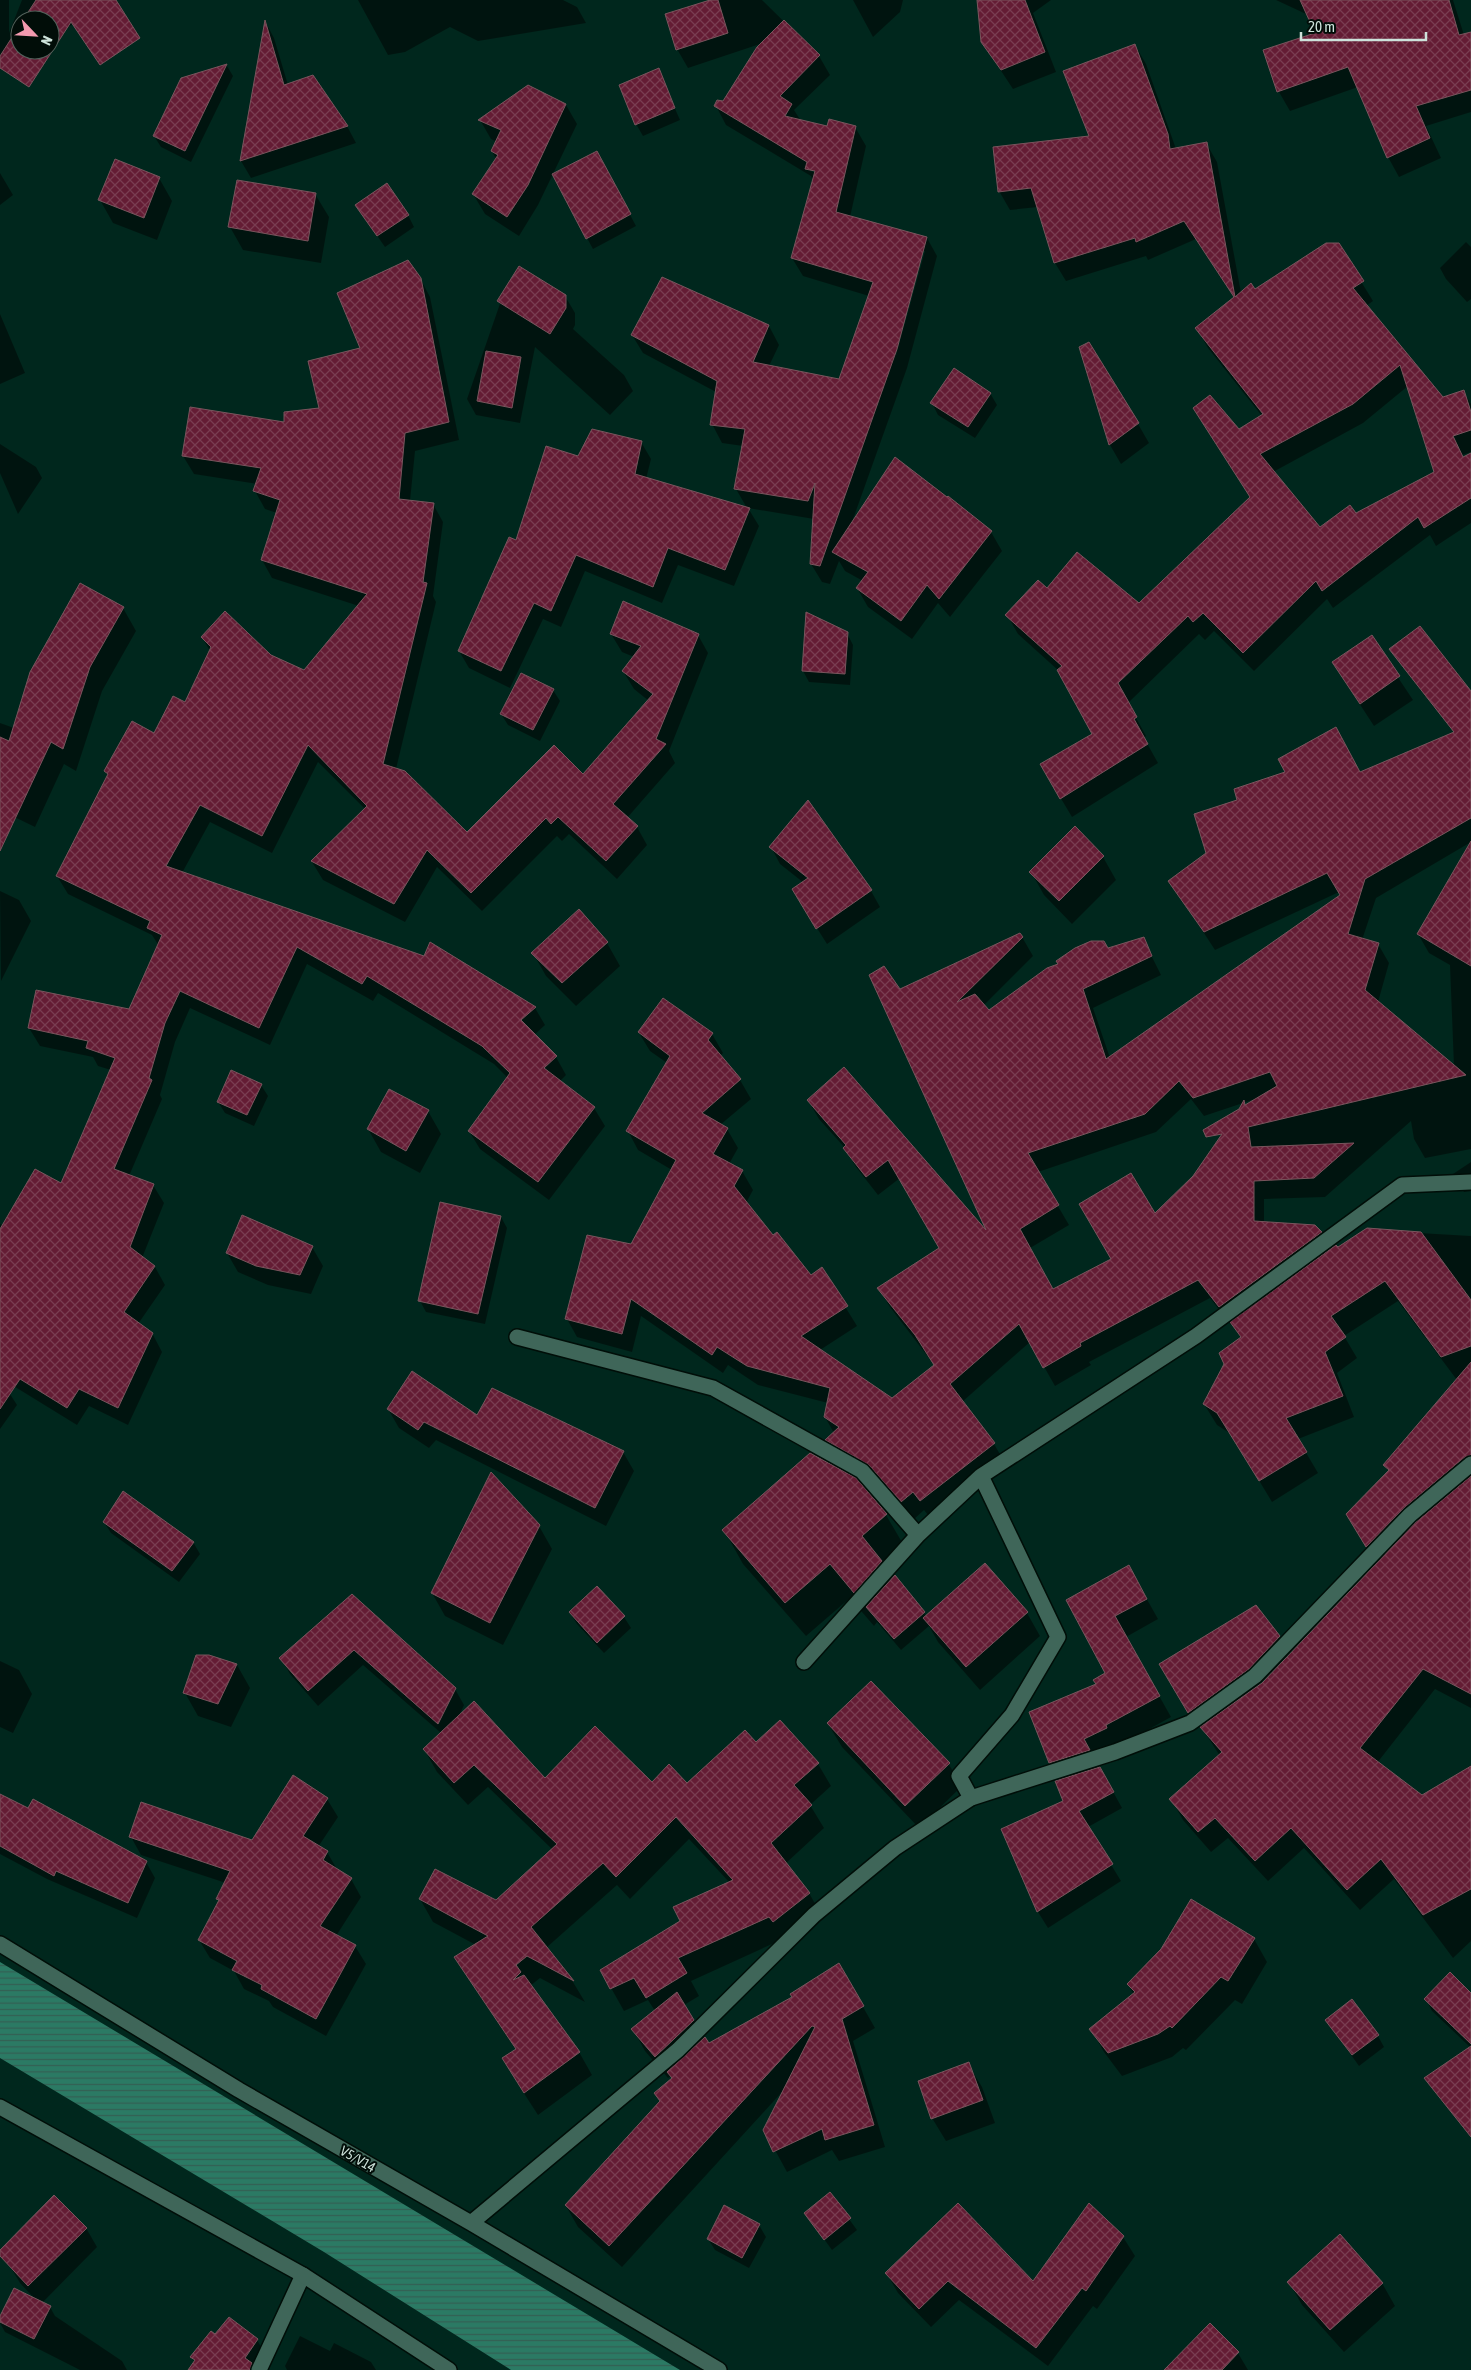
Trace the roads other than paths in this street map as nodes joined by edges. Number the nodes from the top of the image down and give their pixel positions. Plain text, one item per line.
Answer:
1 (1471, 1182) edge
2 (517, 1337) dead end
3 (1471, 1464) edge
4 (981, 1476) junction
5 (918, 1535) junction
6 (804, 1662) dead end
7 (970, 1798) junction
8 (0, 1944) edge
9 (0, 2107) edge
10 (470, 2223) junction
11 (303, 2275) junction
12 (259, 2370) edge
13 (449, 2370) edge
14 (719, 2370) edge

1 - 4 street
2 - 5 street
3 - 7 street
4 - 5 street
4 - 7 street
5 - 6 street
7 - 10 street
8 - 10 street, V5/V14
9 - 11 street
10 - 14 street, V5/V14
11 - 12 street
11 - 13 street

